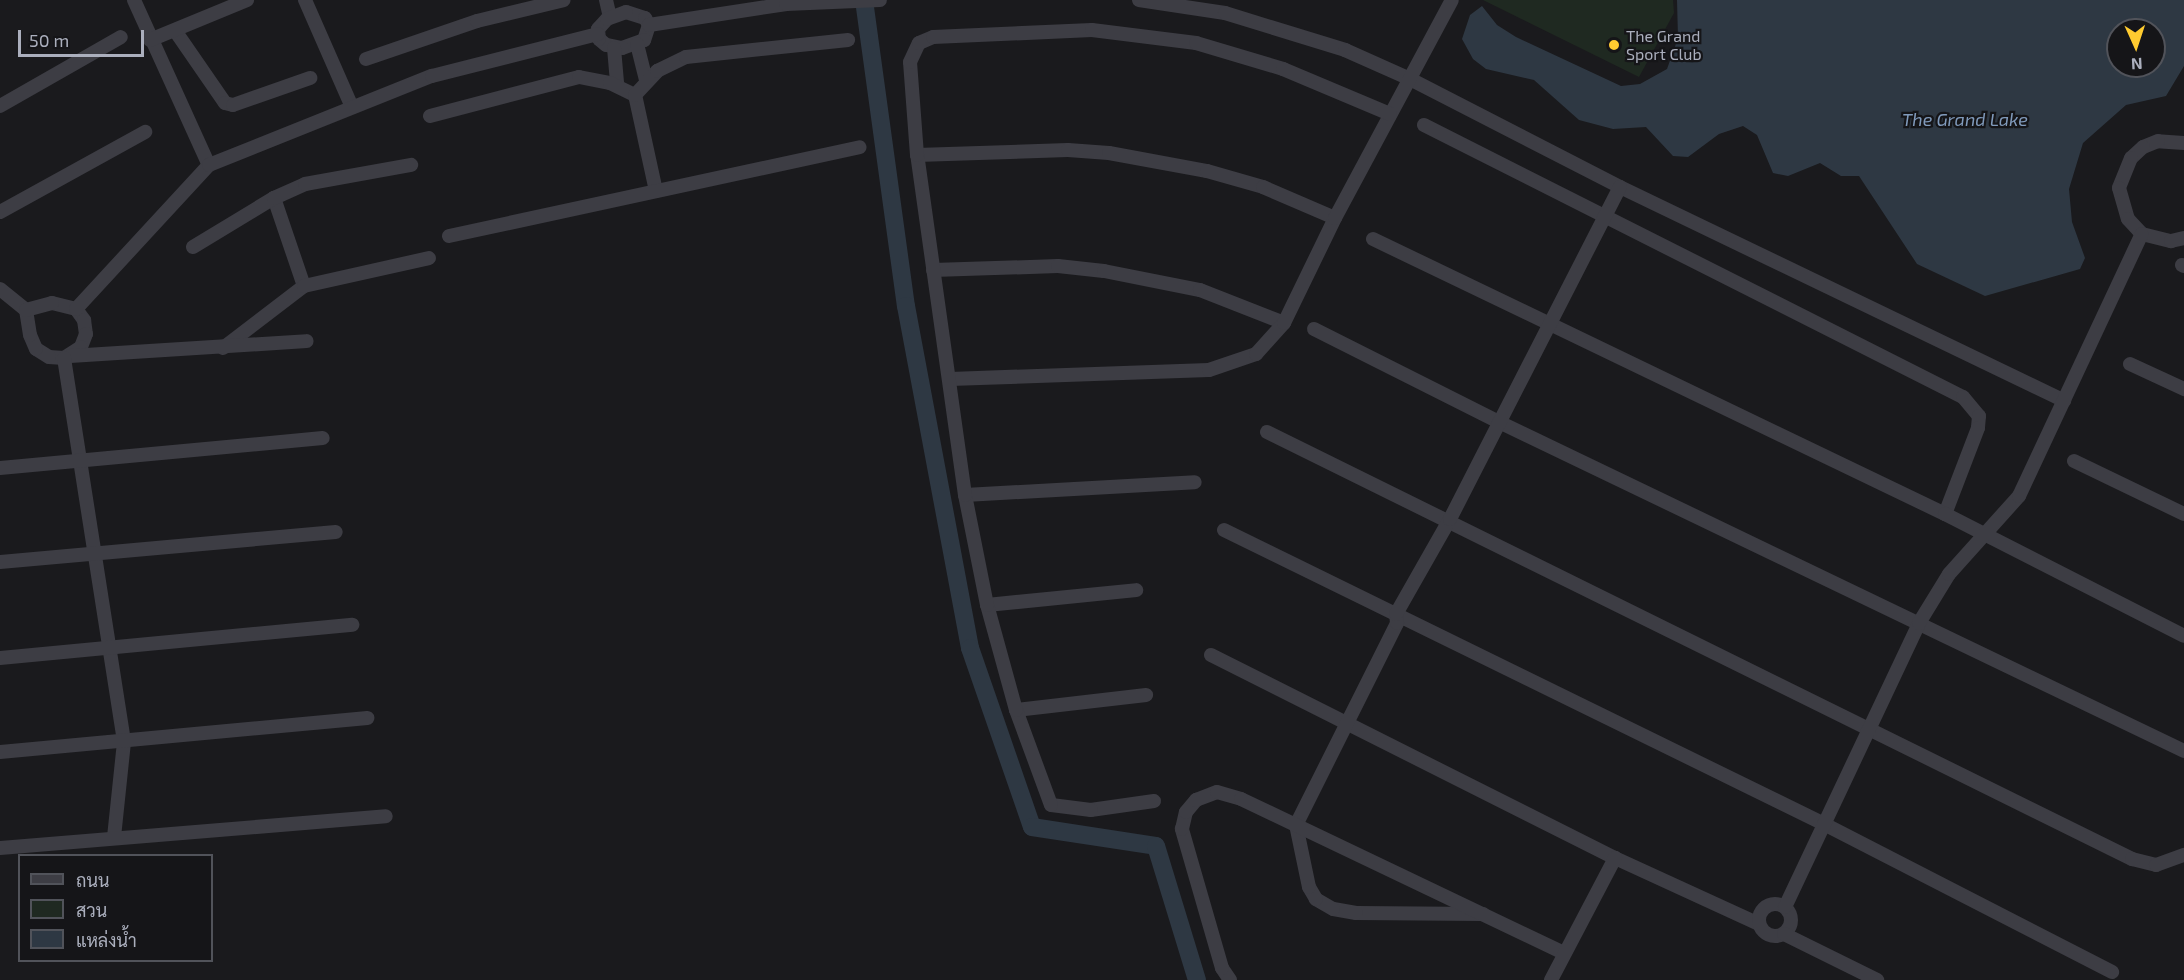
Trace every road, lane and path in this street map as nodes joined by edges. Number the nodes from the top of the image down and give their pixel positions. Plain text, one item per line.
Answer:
1 (134, 0) edge
2 (248, 0) edge
3 (305, 0) edge
4 (564, 0) edge
5 (606, 0) edge
6 (880, 0) edge
7 (1139, 0) edge
8 (625, 6) edge
9 (1449, 6) edge
10 (610, 17) junction
11 (649, 25) junction
12 (176, 32) junction
13 (598, 34) junction
14 (121, 37) dead end
15 (150, 40) junction
16 (848, 40) dead end
17 (637, 44) junction
18 (614, 48) junction
19 (366, 59) dead end
20 (310, 78) dead end
21 (646, 79) junction
22 (1410, 79) junction
23 (617, 86) junction
24 (635, 95) junction
25 (0, 106) edge
26 (352, 107) junction
27 (1390, 114) junction
28 (430, 116) dead end
29 (1424, 125) dead end
30 (145, 132) dead end
31 (2183, 140) edge
32 (859, 147) dead end
33 (918, 155) junction
34 (209, 165) junction
35 (411, 165) dead end
36 (1620, 187) junction
37 (656, 191) junction
38 (274, 198) junction
39 (0, 212) edge
40 (1603, 217) junction
41 (1335, 218) junction
42 (2142, 234) junction
43 (449, 236) dead end
44 (2184, 238) edge
45 (1373, 239) dead end
46 (193, 247) dead end
47 (429, 258) dead end
48 (933, 270) junction
49 (304, 286) junction
50 (0, 289) edge
51 (76, 309) junction
52 (26, 310) junction
53 (1284, 323) junction
54 (1549, 324) junction
55 (1314, 329) dead end
56 (307, 341) dead end
57 (223, 348) junction
58 (67, 357) junction
59 (2130, 364) dead end
60 (950, 379) junction
61 (2184, 389) edge
62 (2064, 401) junction
63 (1498, 422) junction
64 (1267, 432) dead end
65 (323, 438) dead end
66 (80, 461) junction
67 (2074, 461) dead end
68 (0, 468) edge
69 (1195, 482) dead end
70 (965, 495) junction
71 (1945, 513) junction
72 (2184, 514) edge
73 (1450, 519) junction
74 (1224, 530) dead end
75 (336, 532) dead end
76 (1980, 535) junction
77 (94, 554) junction
78 (0, 562) edge
79 (1136, 590) dead end
80 (987, 605) junction
81 (1396, 614) junction
82 (1919, 624) junction
83 (352, 625) dead end
84 (2184, 636) edge
85 (109, 648) junction
86 (1211, 655) dead end
87 (0, 658) edge
88 (1146, 695) dead end
89 (1016, 710) junction
90 (368, 718) dead end
91 (1346, 725) junction
92 (1872, 728) junction
93 (124, 742) junction
94 (2184, 751) edge
95 (0, 752) edge
96 (1154, 801) dead end
97 (386, 816) dead end
98 (1824, 824) junction
99 (1296, 825) junction
100 (114, 837) junction
101 (0, 848) edge
102 (2184, 855) edge
103 (1615, 858) junction
104 (1785, 907) junction
105 (1484, 914) junction
106 (1760, 924) junction
107 (1785, 934) junction
108 (1564, 953) junction
109 (2112, 972) dead end
110 (1230, 980) edge
111 (1551, 980) edge
112 (1877, 980) edge

1 - 15 street
2 - 12 street
3 - 26 street
4 - 19 street
5 - 10 street
6 - 11 street
7 - 22 street
8 - 10 street
8 - 11 street
9 - 22 street
10 - 13 street
11 - 17 street
12 - 15 street
12 - 20 street
13 - 18 street
13 - 26 street
14 - 25 street
15 - 34 street
16 - 21 street
17 - 18 street
17 - 21 street
18 - 23 street
21 - 24 street
22 - 27 street
22 - 36 street
23 - 24 street
23 - 28 street
24 - 37 street
26 - 34 street
27 - 33 street
27 - 41 street
29 - 40 street
30 - 39 street
31 - 42 street
32 - 37 street
33 - 41 street
33 - 48 street
34 - 51 street
35 - 38 street
36 - 40 street
36 - 62 street
37 - 43 street
38 - 46 street
38 - 49 street
40 - 54 street
40 - 71 street
41 - 53 street
42 - 44 street
42 - 62 street
45 - 54 street
47 - 49 street
48 - 53 street
48 - 60 street
49 - 57 street
50 - 52 street
51 - 52 street
51 - 58 street
52 - 58 street
53 - 60 street
54 - 63 street
54 - 71 street
55 - 63 street
56 - 57 street
57 - 58 street
58 - 66 street
59 - 61 street
60 - 70 street
62 - 76 street
63 - 73 street
63 - 82 street
64 - 73 street
65 - 66 street
66 - 68 street
66 - 77 street
67 - 72 street
69 - 70 street
70 - 80 street
71 - 76 street
73 - 81 street
73 - 92 street
74 - 81 street
75 - 77 street
76 - 82 street
76 - 84 street
77 - 78 street
77 - 85 street
79 - 80 street
80 - 89 street
81 - 91 street
81 - 98 street
82 - 92 street
82 - 94 street
83 - 85 street
85 - 87 street
85 - 93 street
86 - 91 street
88 - 89 street
89 - 96 street
90 - 93 street
91 - 99 street
91 - 103 street
92 - 98 street
92 - 102 street
93 - 95 street
93 - 100 street
97 - 100 street
98 - 104 street
98 - 109 street
99 - 105 street
99 - 105 street
99 - 110 street
100 - 101 street
103 - 106 street
103 - 108 street
104 - 106 street
104 - 107 street
105 - 108 street
106 - 107 street
107 - 112 street
108 - 111 street

